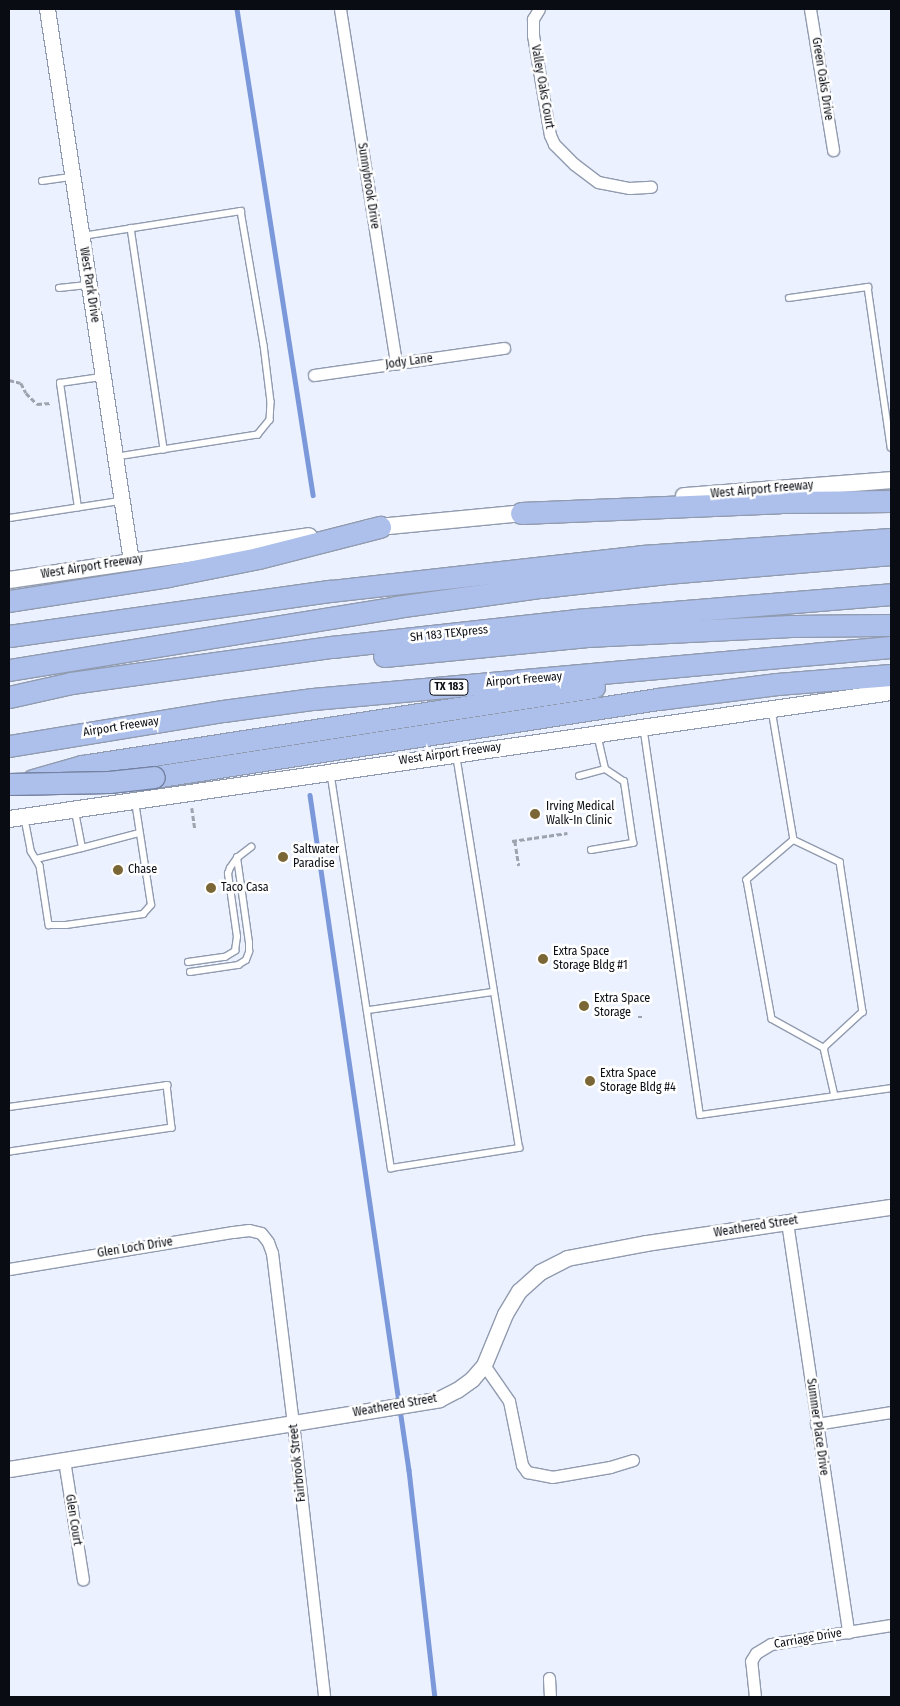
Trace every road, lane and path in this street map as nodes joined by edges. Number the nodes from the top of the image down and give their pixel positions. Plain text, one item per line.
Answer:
1 (47, 9) edge
2 (340, 9) edge
3 (539, 9) edge
4 (810, 9) edge
5 (833, 150) dead end
6 (73, 176) junction
7 (42, 181) dead end
8 (651, 187) dead end
9 (131, 228) junction
10 (82, 236) junction
11 (89, 284) junction
12 (59, 288) dead end
13 (788, 298) dead end
14 (504, 348) dead end
15 (396, 364) junction
16 (314, 375) dead end
17 (103, 377) junction
18 (9, 380) edge
19 (51, 404) dead end
20 (891, 447) edge
21 (164, 450) junction
22 (115, 458) junction
23 (891, 480) edge
24 (122, 501) junction
25 (891, 502) edge
26 (78, 508) junction
27 (521, 513) junction
28 (9, 518) edge
29 (380, 527) junction
30 (891, 539) edge
31 (891, 554) edge
32 (131, 561) junction
33 (9, 580) edge
34 (891, 581) edge
35 (891, 594) edge
36 (9, 601) edge
37 (891, 625) edge
38 (9, 636) edge
39 (891, 647) edge
40 (668, 667) junction
41 (9, 670) edge
42 (891, 675) edge
43 (9, 682) edge
44 (891, 692) edge
45 (9, 696) edge
46 (9, 701) edge
47 (772, 708) junction
48 (644, 727) junction
49 (597, 733) junction
50 (9, 746) edge
51 (456, 753) junction
52 (606, 769) junction
53 (331, 772) junction
54 (579, 776) dead end
55 (9, 786) edge
56 (134, 800) junction
57 (192, 806) dead end
58 (75, 809) junction
59 (17, 818) edge
60 (195, 830) dead end
61 (139, 833) junction
62 (566, 833) dead end
63 (794, 840) junction
64 (251, 846) dead end
65 (82, 848) junction
66 (591, 850) dead end
67 (238, 858) junction
68 (36, 859) junction
69 (519, 866) dead end
70 (188, 962) dead end
71 (190, 972) dead end
72 (493, 992) junction
73 (368, 1010) junction
74 (824, 1048) junction
75 (891, 1088) edge
76 (835, 1096) junction
77 (9, 1107) edge
78 (9, 1152) edge
79 (891, 1207) edge
80 (787, 1222) junction
81 (261, 1233) joint
82 (9, 1269) edge
83 (484, 1366) junction
84 (891, 1412) edge
85 (293, 1423) junction
86 (816, 1424) junction
87 (64, 1460) junction
88 (633, 1460) dead end
89 (9, 1469) edge
90 (83, 1580) dead end
91 (891, 1625) edge
92 (848, 1632) junction
93 (549, 1678) dead end
94 (324, 1697) edge
95 (550, 1697) edge
96 (755, 1697) edge

1 - 6 street, West Park Drive
2 - 15 street, Sunnybrook Drive
3 - 8 street, Valley Oaks Court
4 - 5 street, Green Oaks Drive
6 - 7 lane
6 - 10 street, West Park Drive
9 - 10 lane
9 - 21 lane
9 - 21 lane
10 - 11 street, West Park Drive
11 - 12 lane
11 - 17 street, West Park Drive
13 - 20 lane
14 - 15 street, Jody Lane
15 - 16 street, Jody Lane
17 - 22 street, West Park Drive
17 - 26 lane
18 - 19 path
21 - 22 lane
22 - 24 street, West Park Drive
23 - 27 main road, West Airport Freeway
24 - 26 lane
24 - 32 street, West Park Drive
25 - 27 highway
26 - 28 lane
27 - 29 main road, West Airport Freeway
29 - 32 main road, West Airport Freeway
29 - 36 highway
30 - 38 highway
31 - 41 highway
32 - 33 main road, West Airport Freeway
34 - 43 highway, SH 183 TEXpress
35 - 45 highway, SH 183 TEXpress
37 - 46 highway
39 - 40 highway, Airport Freeway / TX 183
40 - 50 highway, Airport Freeway / TX 183
40 - 55 highway
42 - 55 highway, bridge
44 - 47 main road, West Airport Freeway
47 - 48 main road, West Airport Freeway
47 - 63 lane
48 - 49 main road, West Airport Freeway
48 - 76 lane
49 - 51 main road, West Airport Freeway
49 - 52 lane
51 - 53 main road, West Airport Freeway
51 - 72 lane
52 - 54 lane
52 - 66 lane
53 - 56 main road, West Airport Freeway
53 - 73 lane
56 - 58 main road, West Airport Freeway
56 - 61 lane
57 - 60 path
58 - 59 main road, West Airport Freeway
58 - 65 lane
59 - 68 lane
61 - 65 lane
61 - 68 lane
62 - 69 path
63 - 74 lane
63 - 74 lane
64 - 67 lane
65 - 68 lane
67 - 70 lane
67 - 71 lane
72 - 73 lane
72 - 73 lane
74 - 76 lane
75 - 76 lane
77 - 78 lane
79 - 80 street, Weathered Street
80 - 83 street, Weathered Street
80 - 86 street, Summer Place Drive
81 - 82 street, Glen Loch Drive
81 - 85 street, Fairbrook Street
83 - 85 street, Weathered Street
83 - 88 street
84 - 86 street
85 - 87 street, Weathered Street
85 - 94 street, Fairbrook Street
86 - 92 street, Summer Place Drive
87 - 89 street, Weathered Street
87 - 90 street, Glen Court
91 - 92 street, Carriage Drive
92 - 96 street, Carriage Drive
93 - 95 street

